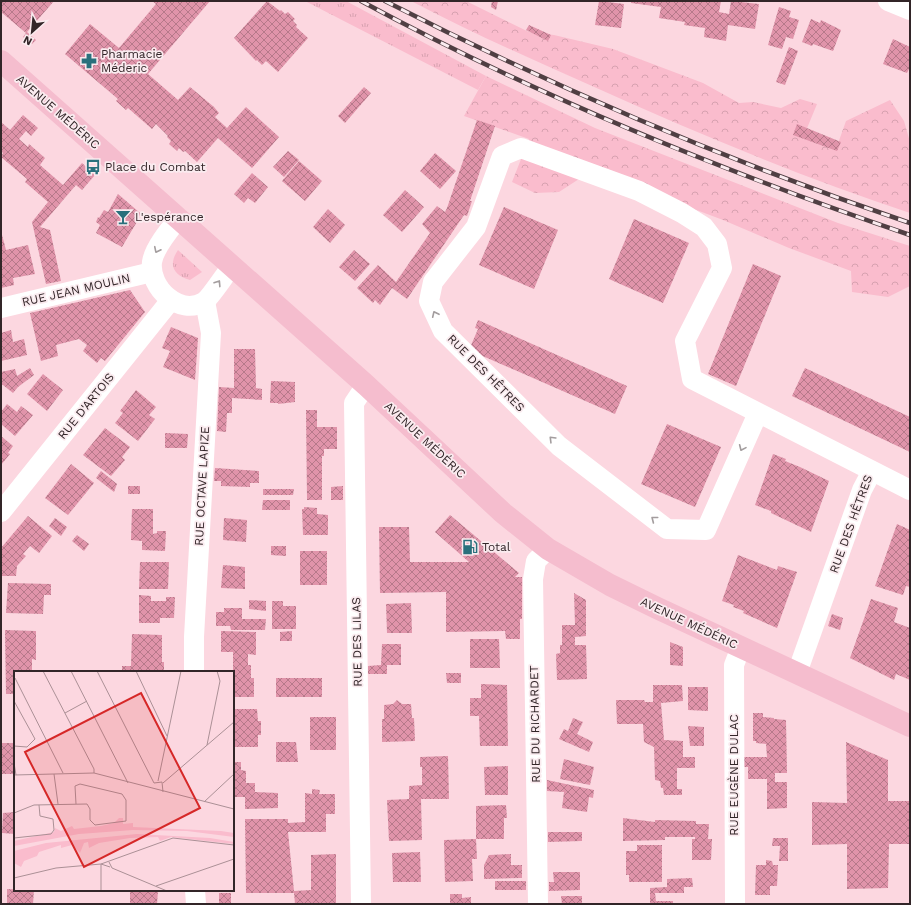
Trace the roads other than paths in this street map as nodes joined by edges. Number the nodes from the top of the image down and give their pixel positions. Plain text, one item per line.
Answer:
1 (888, 1) edge
2 (910, 10) edge
3 (1, 61) edge
4 (179, 218) junction
5 (232, 266) junction
6 (152, 272) junction
7 (171, 300) junction
8 (206, 301) junction
9 (1, 308) edge
10 (366, 385) junction
11 (758, 413) junction
12 (872, 471) junction
13 (910, 490) edge
14 (1, 512) edge
15 (548, 549) junction
16 (741, 647) junction
17 (194, 671) edge
18 (797, 673) junction
19 (910, 726) edge
20 (196, 891) edge
21 (196, 904) edge
22 (361, 904) edge
23 (538, 904) edge
24 (735, 904) edge

1 - 2 street
3 - 4 main road, AVENUE MÉDÉRIC
4 - 5 main road, AVENUE MÉDÉRIC
4 -> 6 street
8 -> 5 street
5 - 10 main road, AVENUE MÉDÉRIC
6 - 7 street
6 - 9 street, RUE JEAN MOULIN
7 - 8 street
7 - 14 street, RUE D'ARTOIS
8 - 17 street, RUE OCTAVE LAPIZE
10 - 15 main road, AVENUE MÉDÉRIC
10 - 22 street, RUE DES LILAS
11 -> 11 street, RUE DES HÊTRES
11 - 12 street, RUE DES HÊTRES
12 - 13 street
12 - 18 street, RUE DES HÊTRES
15 - 16 main road, AVENUE MÉDÉRIC
15 - 23 street, RUE DU RICHARDET
16 - 18 main road, AVENUE MÉDÉRIC
16 - 24 street, RUE EUGÈNE DULAC
18 - 19 main road, AVENUE MÉDÉRIC
20 - 21 street

